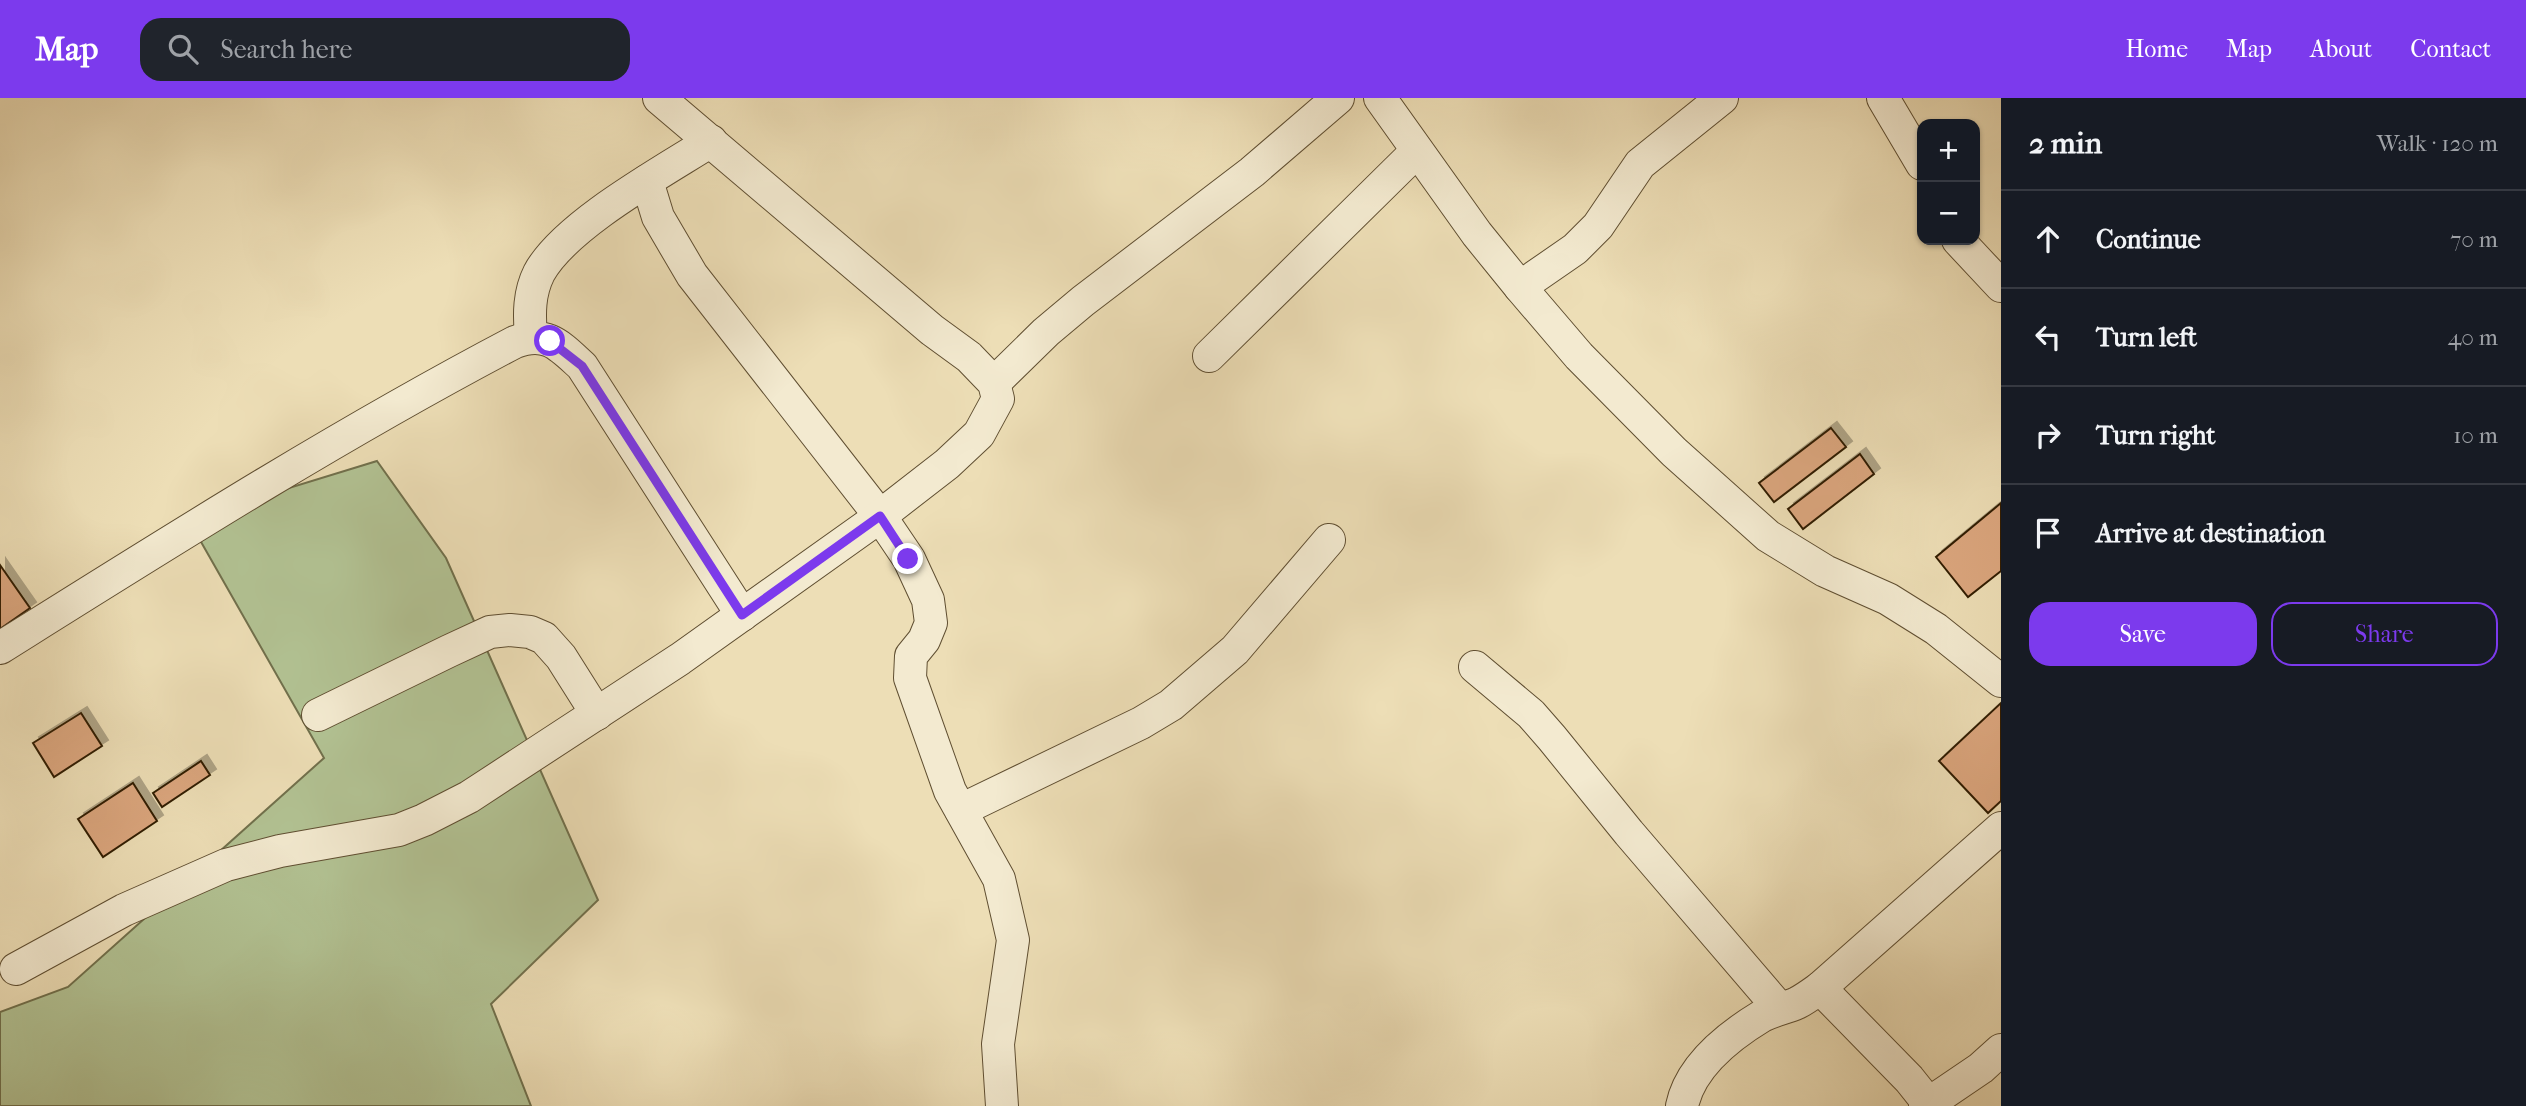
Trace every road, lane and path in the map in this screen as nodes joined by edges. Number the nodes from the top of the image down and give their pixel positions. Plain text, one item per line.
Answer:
1 (659, 98) edge
2 (1338, 98) edge
3 (1380, 98) edge
4 (1722, 98) edge
5 (1883, 98) edge
6 (711, 141) junction
7 (1417, 151) junction
8 (1917, 156) edge
9 (647, 181) junction
10 (1963, 245) edge
11 (2001, 286) edge
12 (1520, 287) junction
13 (531, 336) junction
14 (1209, 356) dead end
15 (995, 383) junction
16 (880, 516) junction
17 (1329, 540) dead end
18 (742, 615) junction
19 (0, 648) edge
20 (1475, 667) dead end
21 (2001, 681) edge
22 (597, 714) junction
23 (318, 715) dead end
24 (961, 810) junction
25 (2001, 828) edge
26 (16, 969) dead end
27 (1820, 988) junction
28 (1779, 1008) junction
29 (2001, 1050) edge
30 (1927, 1105) edge
31 (1003, 1106) edge
32 (1682, 1106) edge

1 - 6 street
2 - 15 street
3 - 7 street
4 - 12 street
5 - 8 street
6 - 9 street
6 - 15 street
7 - 12 street
7 - 14 street
9 - 13 street
9 - 16 street
10 - 11 street
12 - 21 street
13 - 18 street
13 - 19 street
15 - 16 street
16 - 18 street
16 - 24 street
17 - 24 street
18 - 22 street
20 - 28 street
22 - 23 street
22 - 26 street
24 - 31 street
25 - 27 street
27 - 28 street
27 - 30 street
28 - 32 street
29 - 30 street

